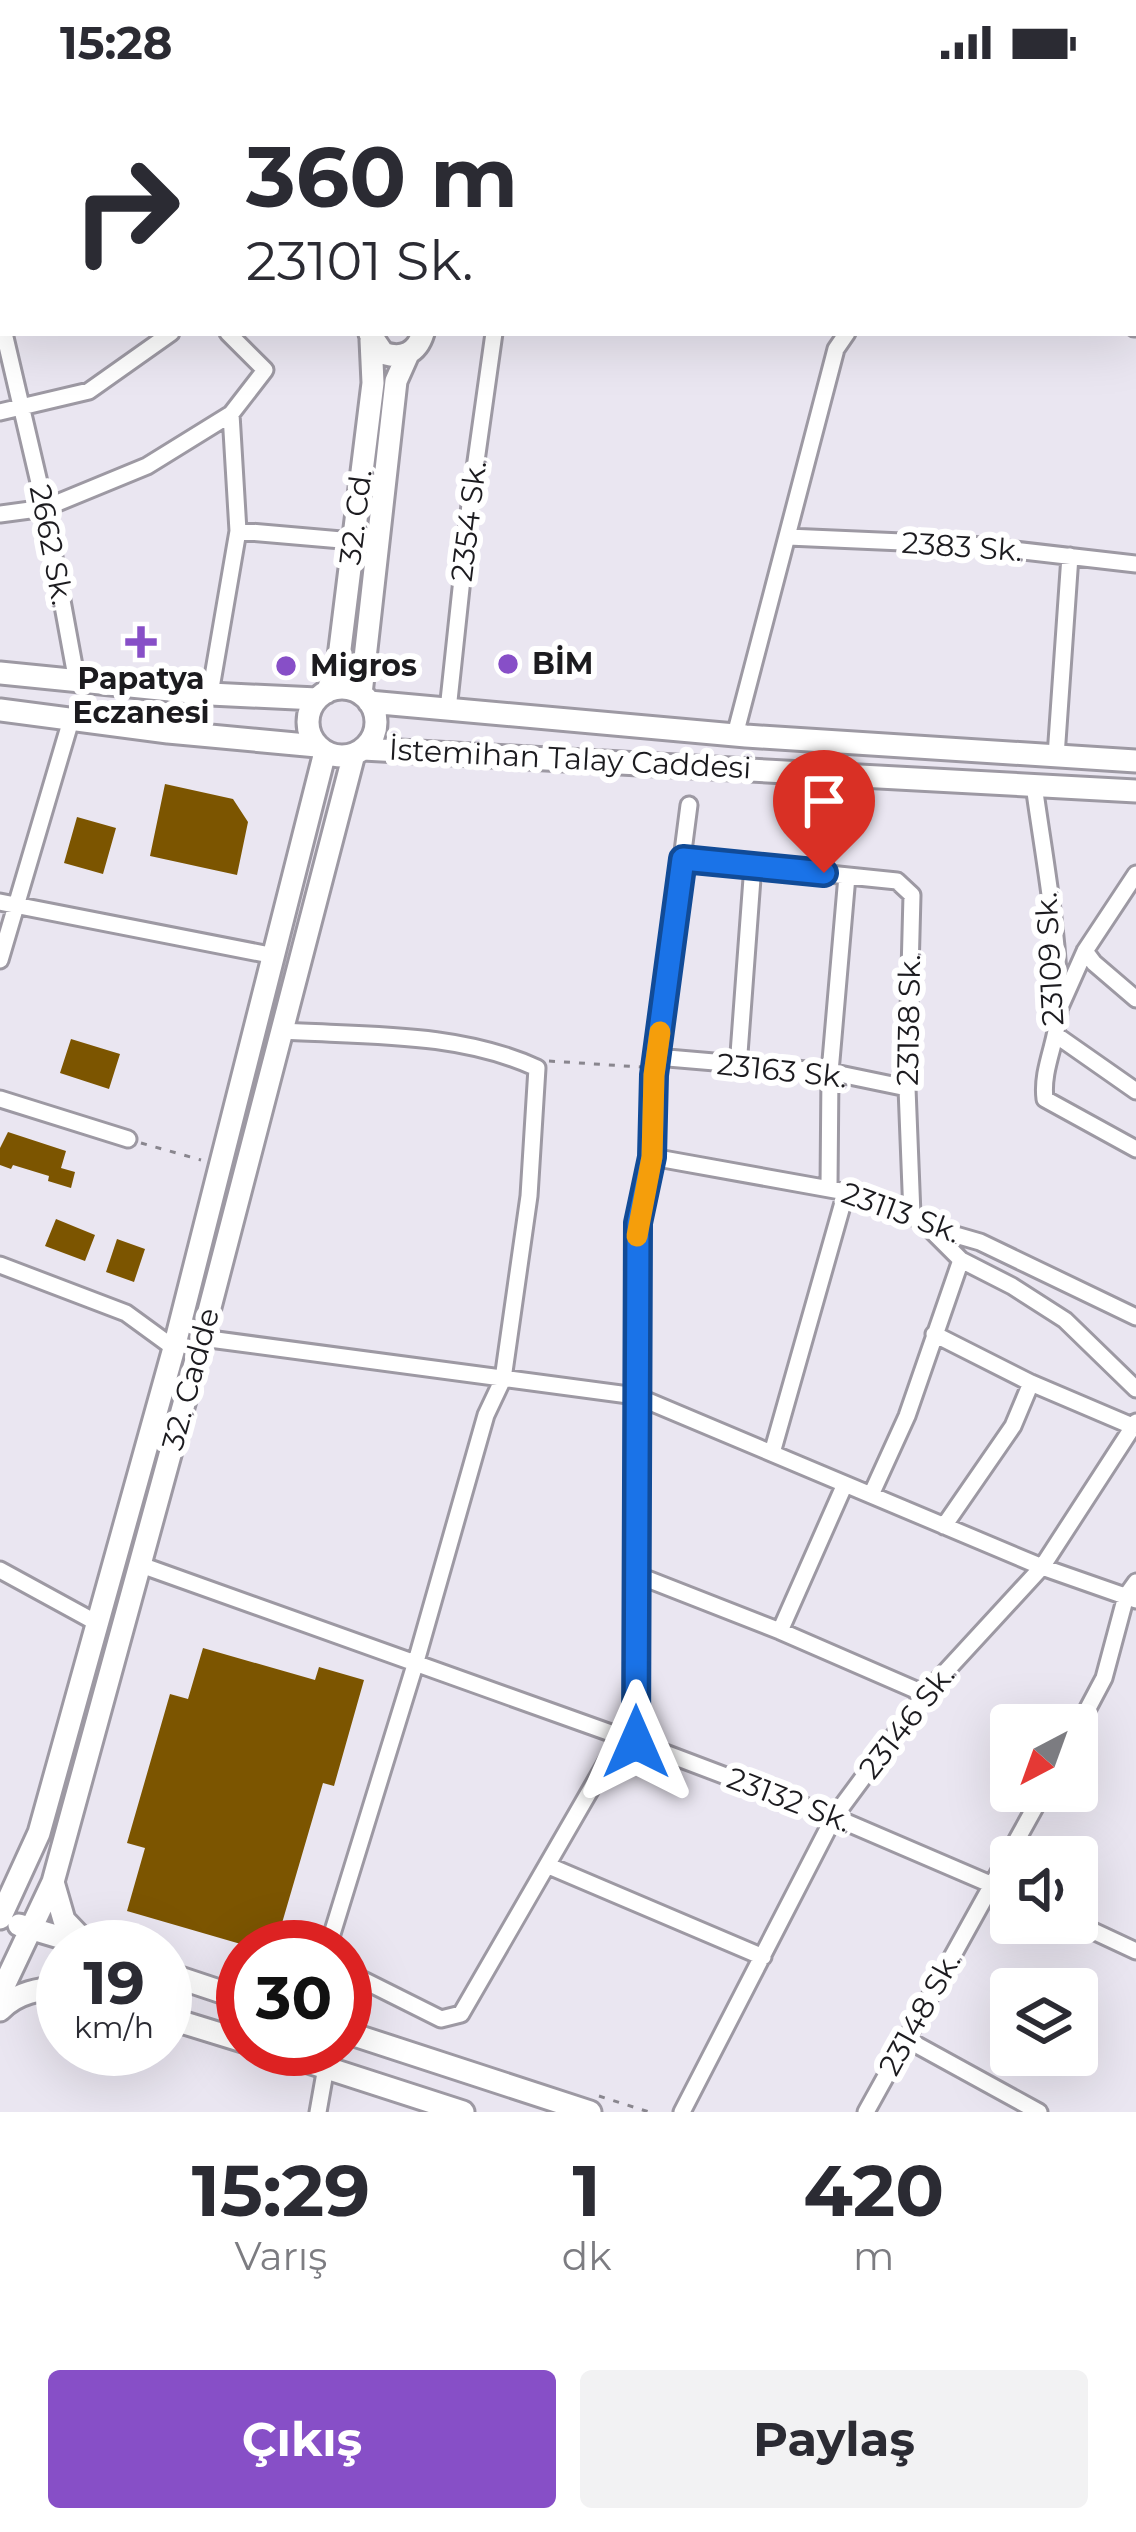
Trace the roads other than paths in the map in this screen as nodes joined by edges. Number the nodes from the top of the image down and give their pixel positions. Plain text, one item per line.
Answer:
1 (4, 336) edge
2 (166, 336) edge
3 (231, 336) edge
4 (371, 336) edge
5 (494, 336) edge
6 (845, 336) edge
7 (421, 340) edge
8 (21, 408) junction
9 (0, 412) edge
10 (231, 414) junction
11 (46, 508) junction
12 (0, 514) edge
13 (238, 531) junction
14 (788, 537) junction
15 (353, 541) junction
16 (1070, 556) junction
17 (1136, 564) edge
18 (0, 674) edge
19 (77, 682) junction
20 (211, 694) junction
21 (322, 695) junction
22 (365, 698) junction
23 (0, 710) edge
24 (448, 710) junction
25 (71, 720) junction
26 (735, 735) junction
27 (321, 749) junction
28 (358, 752) junction
29 (1056, 756) junction
30 (1136, 761) edge
31 (1034, 785) junction
32 (1136, 791) edge
33 (689, 805) dead end
34 (683, 859) junction
35 (753, 865) junction
36 (1136, 874) edge
37 (847, 876) junction
38 (9, 903) edge
39 (1085, 951) junction
40 (275, 956) junction
41 (0, 960) edge
42 (1136, 999) edge
43 (1059, 1010) junction
44 (282, 1030) junction
45 (1056, 1035) junction
46 (656, 1063) junction
47 (738, 1066) junction
48 (830, 1072) junction
49 (907, 1088) junction
50 (1136, 1091) edge
51 (0, 1099) edge
52 (128, 1139) road end
53 (1136, 1150) edge
54 (652, 1157) junction
55 (829, 1186) junction
56 (846, 1192) junction
57 (912, 1215) junction
58 (928, 1227) junction
59 (961, 1260) junction
60 (0, 1265) edge
61 (1136, 1317) edge
62 (934, 1334) junction
63 (202, 1338) junction
64 (174, 1348) junction
65 (503, 1379) junction
66 (1031, 1383) junction
67 (1136, 1389) edge
68 (636, 1396) junction
69 (1132, 1432) edge
70 (772, 1453) junction
71 (845, 1484) junction
72 (872, 1495) junction
73 (944, 1526) junction
74 (141, 1565) junction
75 (1042, 1567) junction
76 (0, 1570) edge
77 (637, 1575) junction
78 (1133, 1593) edge
79 (97, 1623) junction
80 (780, 1631) junction
81 (415, 1665) junction
82 (925, 1694) junction
83 (1090, 1704) edge
84 (629, 1739) junction
85 (834, 1817) junction
86 (39, 1833) junction
87 (549, 1866) junction
88 (53, 1882) junction
89 (990, 1883) edge
90 (990, 1888) edge
91 (1, 1909) edge
92 (41, 1920) edge
93 (64, 1920) edge
94 (336, 1920) edge
95 (36, 1930) edge
96 (1098, 1933) edge
97 (36, 1934) edge
98 (1136, 1951) edge
99 (764, 1957) junction
100 (4, 1977) edge
101 (36, 1982) edge
102 (372, 1984) edge
103 (36, 1990) edge
104 (0, 2009) edge
105 (906, 2039) junction
106 (372, 2041) edge
107 (324, 2076) edge
108 (353, 2076) edge
109 (318, 2112) edge
110 (463, 2112) edge
111 (590, 2112) edge
112 (682, 2112) edge
113 (866, 2112) edge
114 (1039, 2112) edge

1 - 8 street, 2662 Sk.
2 - 8 street
3 - 10 street
4 - 7 main road
4 - 15 main road, 32. Cd.
5 - 24 street, 2354 Sk.
6 - 14 street
7 - 22 main road, 32. Cd.
8 - 9 street
8 - 11 street, 2662 Sk.
10 - 11 street
10 - 13 street
11 - 12 street
11 - 19 street, 2662 Sk.
13 - 15 street
13 - 20 street
14 - 16 street, 2383 Sk.
14 - 26 street
15 - 21 main road, 32. Cd.
16 - 17 street, 2383 Sk.
16 - 29 street
18 - 19 main road
19 - 20 main road
20 - 21 main road
21 - 22 main road
21 - 27 main road
22 - 24 main road, İstemihan Talay Caddesi
22 - 28 main road
23 - 25 main road
24 - 26 main road, İstemihan Talay Caddesi
25 - 27 main road
25 - 38 street
26 - 29 main road, İstemihan Talay Caddesi
27 - 28 main road
27 - 40 main road, 32. Cadde
28 - 31 main road, İstemihan Talay Caddesi
28 - 44 main road, 32. Cadde
29 - 30 main road, İstemihan Talay Caddesi
31 - 32 main road, İstemihan Talay Caddesi
31 - 43 street, 23109 Sk.
33 - 34 street
34 - 35 street, 23138 Sk.
34 - 46 street
35 - 37 street, 23138 Sk.
35 - 47 street
36 - 39 street
37 - 48 street
37 - 49 street, 23138 Sk.
38 - 40 street
38 - 41 street
39 - 42 street
39 - 43 street
40 - 64 main road, 32. Cadde
43 - 45 street, 23109 Sk.
44 - 63 main road, 32. Cadde
44 - 65 street
45 - 50 street
45 - 53 street, 23109 Sk.
46 - 47 street, 23163 Sk.
46 - 54 street
47 - 48 street, 23163 Sk.
48 - 49 street, 23163 Sk.
48 - 55 street
49 - 57 street, 23138 Sk.
51 - 52 street
54 - 55 street, 23113 Sk.
54 - 68 street
55 - 56 street, 23113 Sk.
56 - 57 street, 23113 Sk.
56 - 70 street
57 - 58 street, 23113 Sk.
58 - 59 street
58 - 61 street, 23113 Sk.
59 - 62 street
59 - 67 street
60 - 64 street
62 - 66 street
62 - 72 street
63 - 65 street
63 - 74 main road, 32. Cadde
64 - 79 main road, 32. Cadde
65 - 68 street
65 - 81 street
66 - 69 street
66 - 73 street
68 - 70 street
68 - 77 street
69 - 75 street, 23146 Sk.
70 - 71 street
71 - 72 street
71 - 80 street
72 - 73 street
73 - 75 street
74 - 81 street, 23132 Sk.
74 - 88 main road, 32. Cadde
75 - 78 street
75 - 82 street, 23146 Sk.
76 - 79 street
77 - 80 street
77 - 84 street
78 - 83 street
79 - 86 main road, 32. Cadde
80 - 82 street
81 - 84 street, 23132 Sk.
81 - 94 street
82 - 85 street, 23146 Sk.
84 - 85 street, 23132 Sk.
84 - 87 street
85 - 89 street, 23132 Sk.
85 - 99 street, 23146 Sk.
86 - 91 main road, 32. Cadde
86 - 91 main road
87 - 99 street
87 - 102 street
88 - 92 main road, 32. Cadde
88 - 93 main road
90 - 105 street, 23148 Sk.
91 - 95 main road
96 - 98 street
97 - 100 main road, 32. Cadde
99 - 112 street, 23146 Sk.
100 - 101 main road
103 - 104 main road
105 - 113 street, 23148 Sk.
105 - 114 street
106 - 111 main road
107 - 109 street
108 - 110 main road

